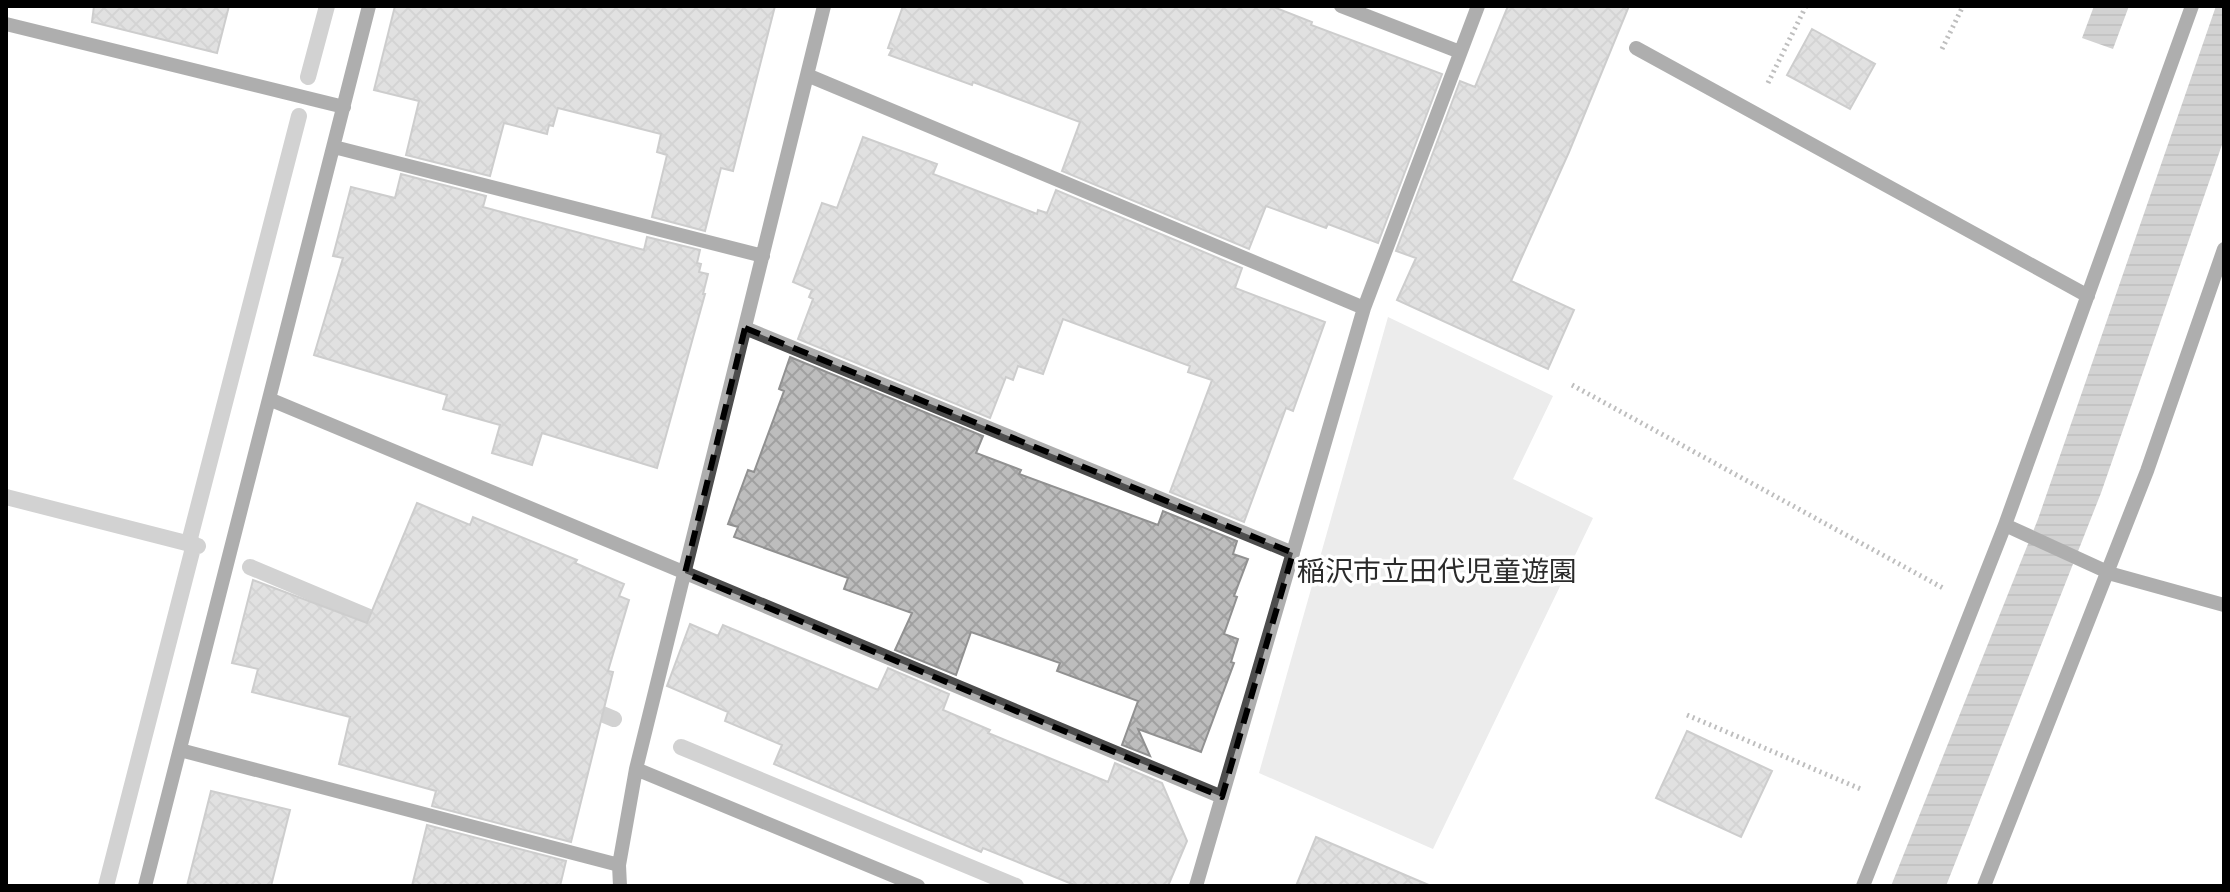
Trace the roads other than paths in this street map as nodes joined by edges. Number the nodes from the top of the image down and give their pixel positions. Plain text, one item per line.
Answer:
1 (369, 6) edge
2 (824, 6) edge
3 (1341, 6) edge
4 (1478, 6) edge
5 (2192, 6) edge
6 (6, 24) edge
7 (1636, 48) dead end
8 (1460, 52) junction
9 (807, 75) junction
10 (344, 107) junction
11 (334, 147) junction
12 (2224, 249) edge
13 (763, 256) junction
14 (2217, 294) edge
15 (2088, 296) junction
16 (1364, 308) junction
17 (745, 328) junction
18 (269, 399) junction
19 (2005, 525) junction
20 (1293, 553) junction
21 (685, 573) junction
22 (2107, 573) junction
23 (2224, 605) edge
24 (180, 750) junction
25 (636, 769) junction
26 (1222, 797) junction
27 (619, 865) junction
28 (145, 886) edge
29 (620, 886) edge
30 (918, 886) edge
31 (1196, 886) edge
32 (1863, 886) edge
33 (1984, 886) edge

1 - 10 street
2 - 9 street
3 - 8 street
4 - 8 street
5 - 15 street
6 - 10 street
7 - 15 street
8 - 16 street
9 - 13 street
9 - 16 street
10 - 11 street
11 - 13 street
11 - 18 street
12 - 14 street
13 - 17 street
14 - 22 street
15 - 19 street
16 - 20 street
17 - 20 street
17 - 21 street
18 - 21 street
18 - 24 street
19 - 22 street
19 - 32 street
20 - 26 street
21 - 25 street
21 - 26 street
22 - 23 street
22 - 33 street
24 - 27 street
24 - 28 street
25 - 27 street
25 - 30 street
26 - 31 street
27 - 29 street

